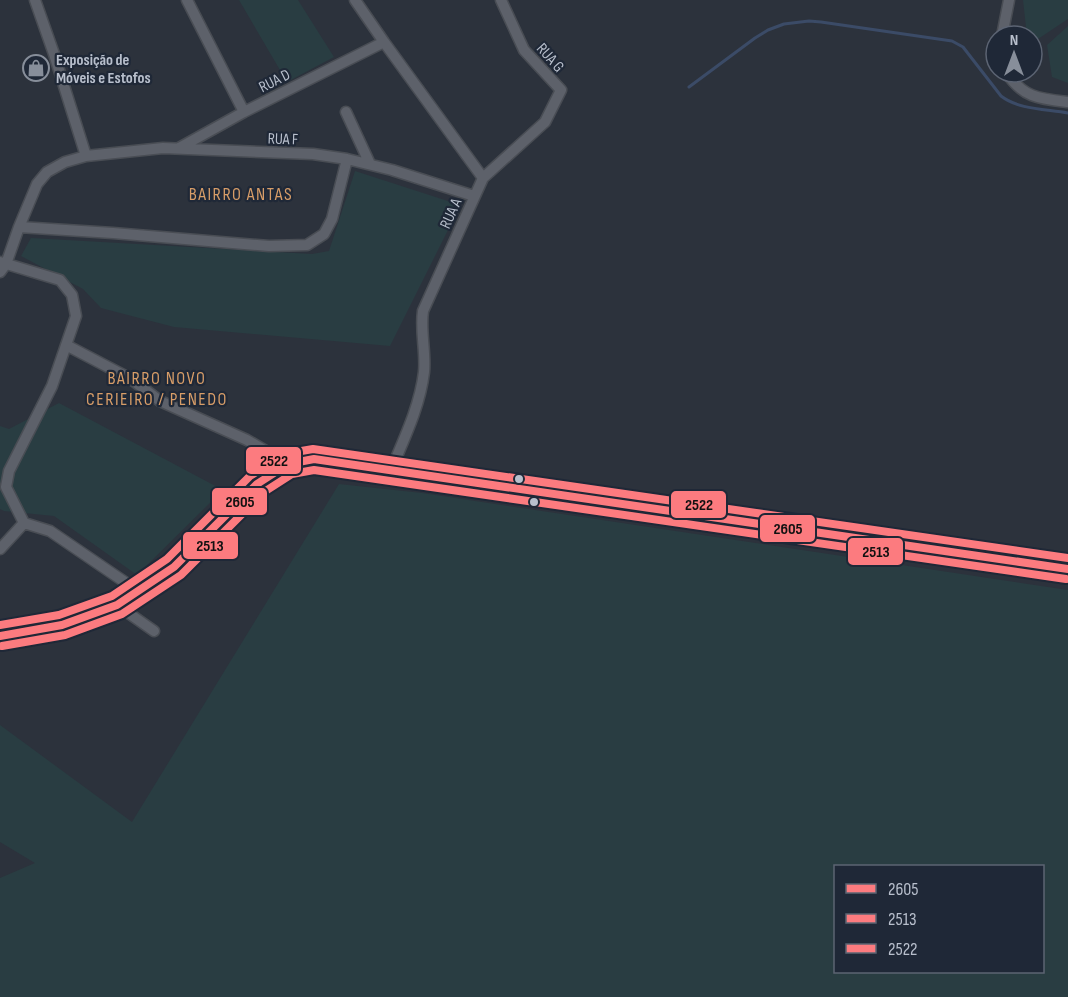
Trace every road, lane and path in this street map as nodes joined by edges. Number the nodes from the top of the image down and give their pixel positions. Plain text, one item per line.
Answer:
1 (35, 0) edge
2 (187, 0) edge
3 (355, 0) edge
4 (501, 0) edge
5 (1009, 0) edge
6 (1004, 24) edge
7 (384, 42) junction
8 (1015, 84) edge
9 (1068, 102) edge
10 (244, 112) junction
11 (346, 112) dead end
12 (178, 148) junction
13 (86, 156) junction
14 (347, 159) junction
15 (370, 164) junction
16 (483, 178) junction
17 (474, 196) junction
18 (19, 227) junction
19 (2, 266) edge
20 (66, 345) junction
21 (288, 464) junction
22 (391, 470) junction
23 (24, 523) junction
24 (0, 549) edge
25 (1068, 569) edge
26 (138, 591) junction
27 (117, 605) junction
28 (154, 631) dead end
29 (0, 636) edge

1 - 13 street
2 - 10 street
3 - 7 street
4 - 16 street, RUA G
5 - 6 street
7 - 10 street, RUA D
7 - 16 street
8 - 9 street
10 - 12 street, RUA D
11 - 15 street
12 - 13 street, RUA F
12 - 14 street, RUA F
13 - 18 street, RUA F
14 - 15 street, RUA F
14 - 18 street
15 - 17 street, RUA F
16 - 17 street, RUA A
17 - 22 street, RUA A
18 - 19 street, RUA F
19 - 20 street
20 - 21 street
20 - 23 street
21 - 22 main road
21 - 26 main road
22 - 25 main road
23 - 24 street
23 - 26 street
26 - 27 main road
27 - 28 street
27 - 29 main road

